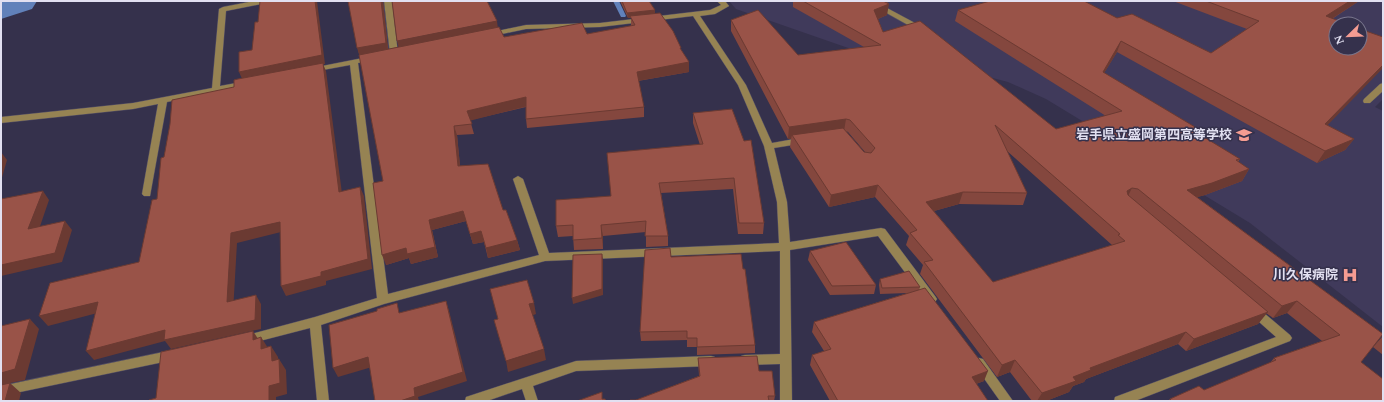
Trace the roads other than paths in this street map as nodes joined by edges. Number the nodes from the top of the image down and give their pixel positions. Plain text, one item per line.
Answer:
1 (266, 1) edge
2 (388, 1) edge
3 (721, 1) edge
4 (869, 1) edge
5 (695, 14) junction
6 (911, 23) edge
7 (479, 36) edge
8 (354, 62) junction
9 (301, 73) edge
10 (255, 82) edge
11 (1383, 86) edge
12 (216, 90) junction
13 (163, 100) junction
14 (1366, 101) dead end
15 (1, 120) edge
16 (814, 139) edge
17 (769, 146) junction
18 (518, 179) dead end
19 (147, 194) dead end
20 (785, 247) junction
21 (545, 256) junction
22 (383, 300) junction
23 (1244, 302) edge
24 (937, 307) edge
25 (316, 322) junction
26 (233, 343) edge
27 (970, 351) edge
28 (187, 352) edge
29 (786, 359) junction
30 (526, 383) junction
31 (1, 391) edge
32 (1125, 400) edge
33 (323, 401) edge
34 (471, 401) edge
35 (532, 401) edge
36 (786, 401) edge
37 (1007, 401) edge

1 - 12 street
2 - 8 street
3 - 5 street
4 - 6 street
5 - 7 street
5 - 17 street
8 - 9 street
8 - 22 street
10 - 12 street
11 - 14 street
12 - 13 street
13 - 15 street
13 - 19 street
16 - 17 street
17 - 20 street
18 - 21 street
20 - 21 street
20 - 24 street
20 - 29 street
21 - 22 street
22 - 25 street
23 - 32 street
25 - 26 street
25 - 33 street
27 - 37 street
28 - 31 street
29 - 30 street
29 - 36 street
30 - 34 street
30 - 35 street

